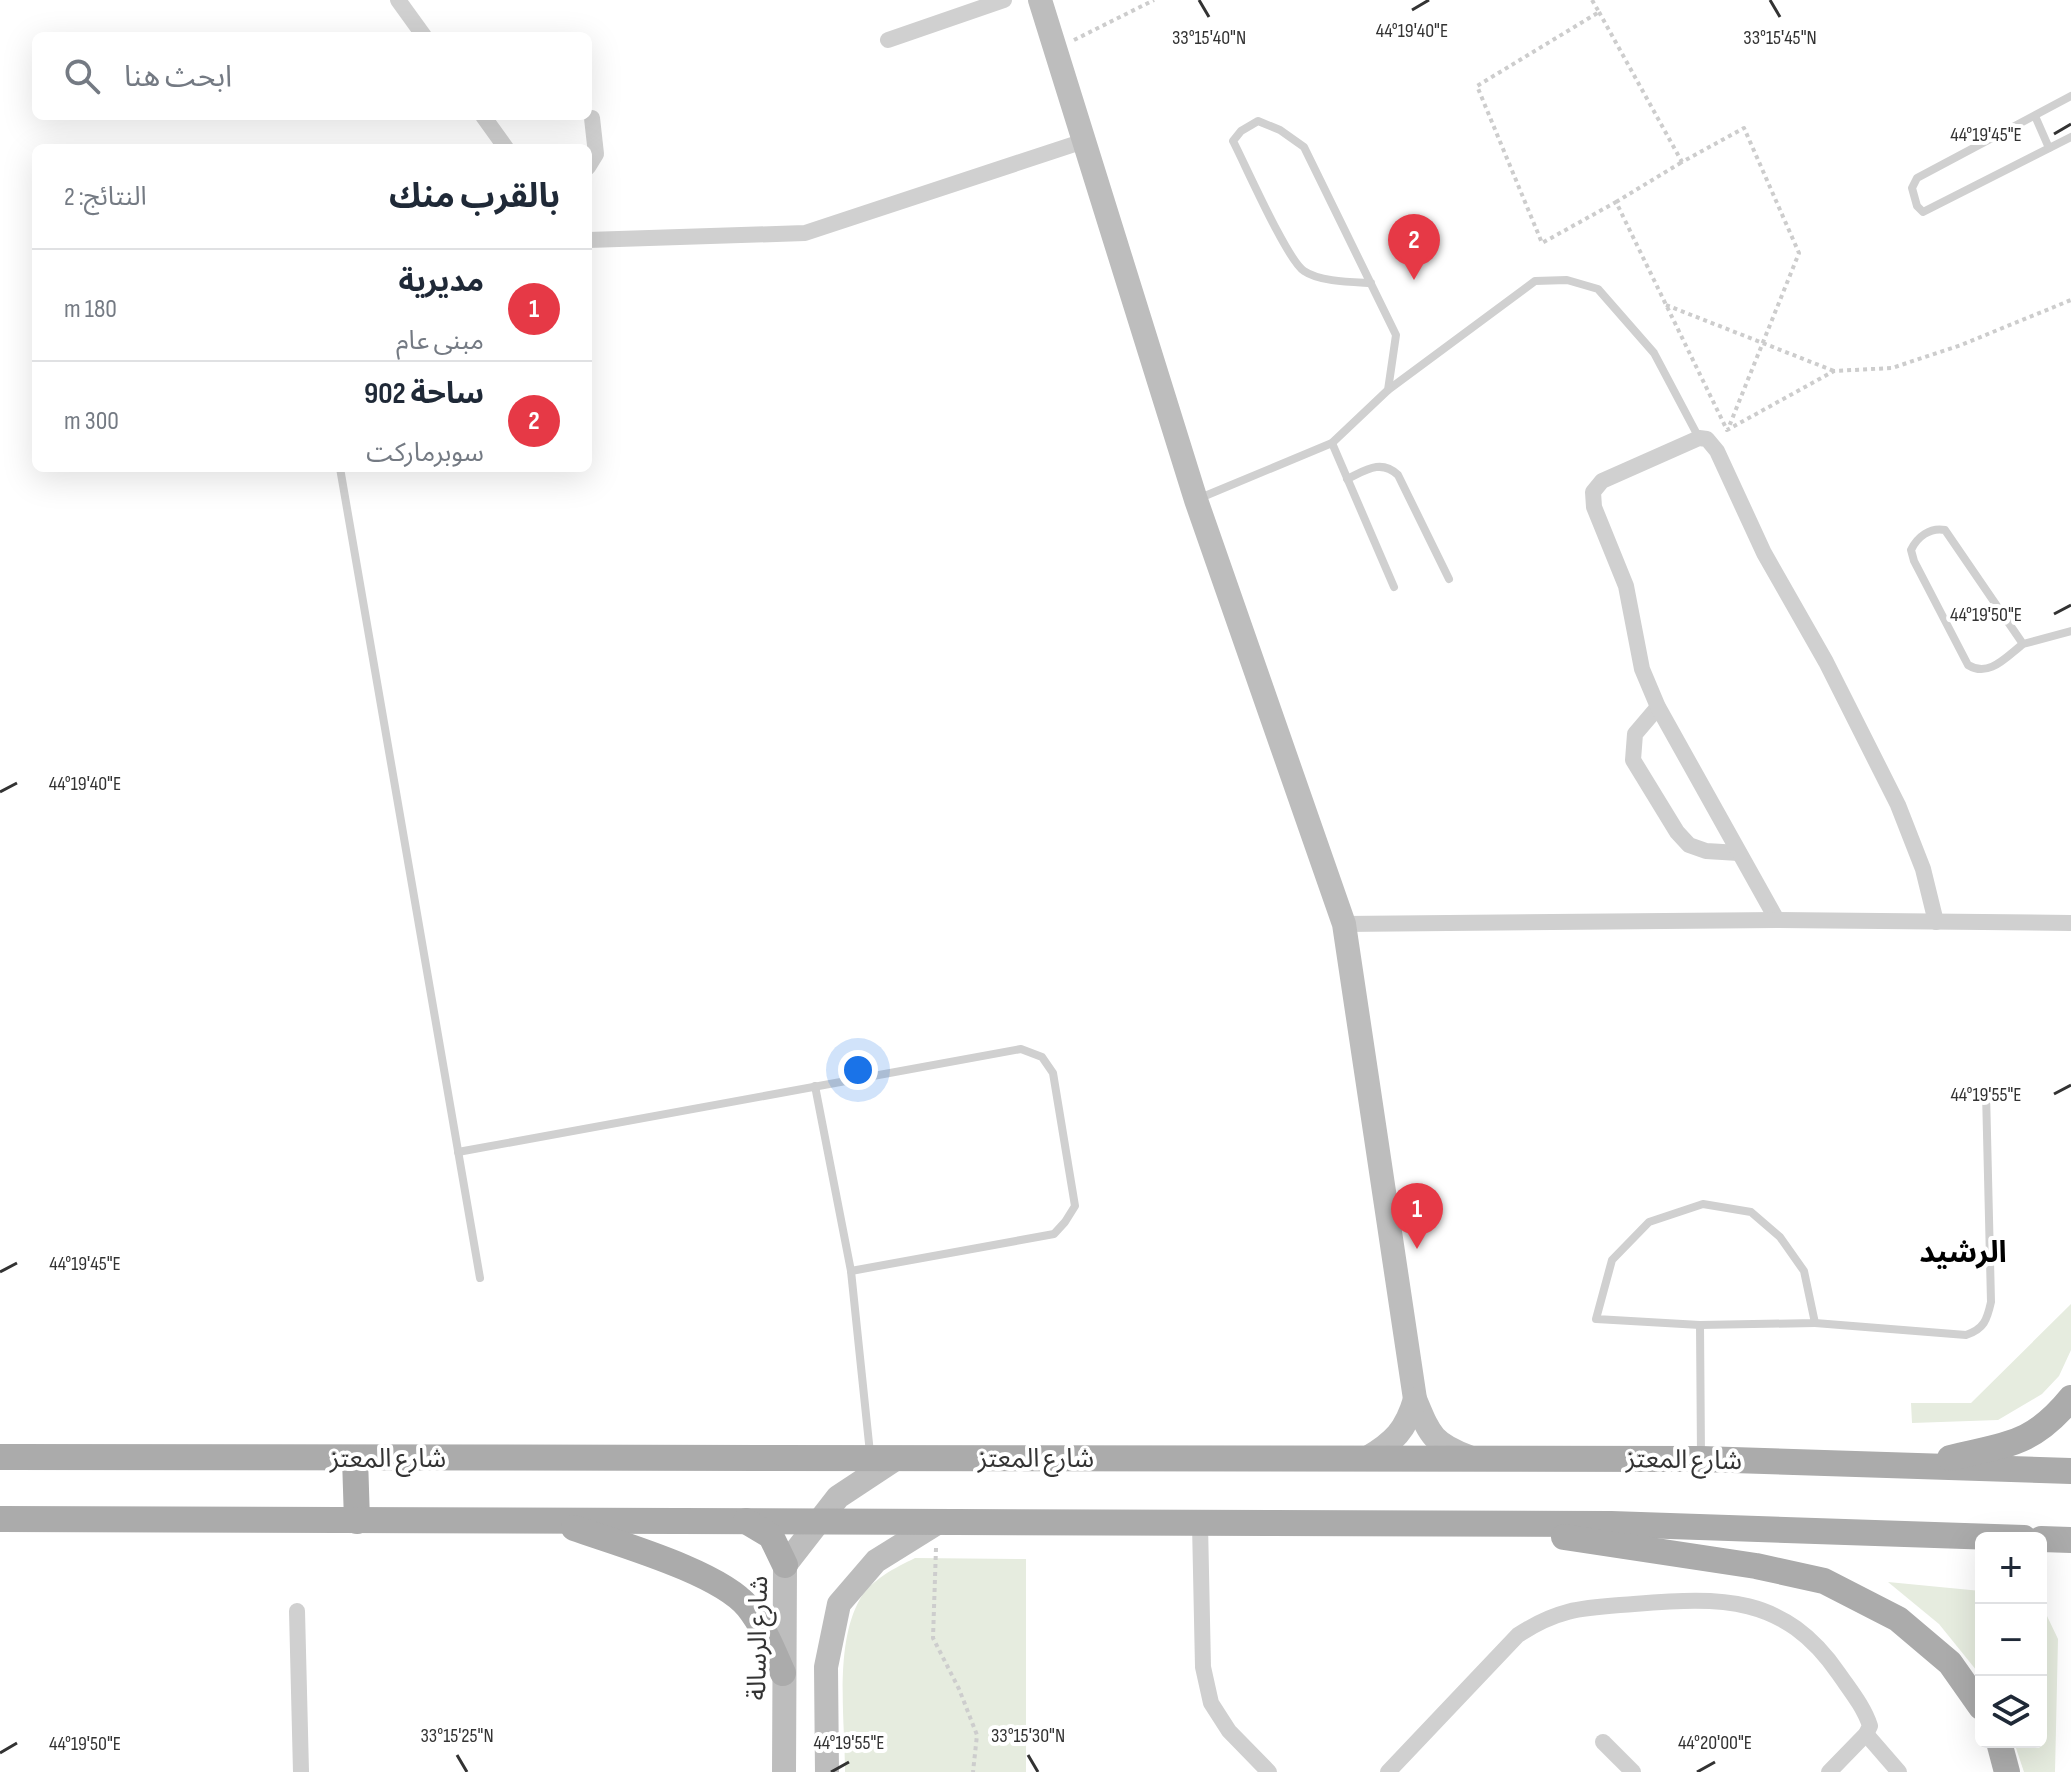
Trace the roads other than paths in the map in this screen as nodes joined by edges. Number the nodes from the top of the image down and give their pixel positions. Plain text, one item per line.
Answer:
1 (398, 0) edge
2 (1004, 0) edge
3 (1040, 0) edge
4 (421, 32) edge
5 (888, 40) dead end
6 (2071, 96) edge
7 (2035, 116) junction
8 (592, 118) dead end
9 (486, 120) edge
10 (2071, 137) edge
11 (1084, 141) junction
12 (503, 144) edge
13 (2049, 148) junction
14 (592, 160) edge
15 (592, 240) edge
16 (1371, 283) junction
17 (1388, 390) junction
18 (1699, 438) junction
19 (1332, 443) junction
20 (341, 472) edge
21 (1347, 479) junction
22 (1196, 500) junction
23 (1449, 579) dead end
24 (1394, 587) dead end
25 (2071, 631) edge
26 (2023, 644) junction
27 (1658, 707) junction
28 (1739, 853) junction
29 (1777, 920) junction
30 (1936, 922) junction
31 (2071, 923) edge
32 (1344, 924) junction
33 (815, 1086) junction
34 (1986, 1092) dead end
35 (458, 1152) junction
36 (851, 1271) junction
37 (480, 1278) dead end
38 (1815, 1323) junction
39 (1700, 1325) junction
40 (2071, 1398) edge
41 (1415, 1399) junction
42 (0, 1457) edge
43 (355, 1458) junction
44 (884, 1458) junction
45 (1367, 1458) junction
46 (1471, 1458) junction
47 (1701, 1459) junction
48 (1918, 1465) junction
49 (2071, 1471) edge
50 (0, 1519) edge
51 (357, 1521) junction
52 (555, 1521) junction
53 (746, 1521) junction
54 (817, 1522) junction
55 (937, 1523) junction
56 (1200, 1524) junction
57 (1477, 1524) junction
58 (1975, 1536) edge
59 (2047, 1539) edge
60 (2071, 1540) edge
61 (785, 1565) junction
62 (297, 1611) dead end
63 (783, 1673) junction
64 (1975, 1698) edge
65 (1866, 1734) junction
66 (1603, 1742) dead end
67 (2001, 1748) edge
68 (301, 1772) edge
69 (784, 1772) edge
70 (827, 1772) edge
71 (1269, 1772) edge
72 (1388, 1772) edge
73 (1633, 1772) edge
74 (1829, 1772) edge
75 (1899, 1772) edge
76 (2007, 1772) edge

1 - 4 street
2 - 5 street
3 - 11 street
6 - 7 lane
7 - 13 lane
7 - 13 lane
8 - 14 street
9 - 12 street
10 - 13 lane
11 - 15 street
11 - 22 street
16 - 16 lane
16 - 17 lane
17 - 18 lane
17 - 19 lane
18 - 27 street
18 - 30 street
19 - 21 lane
19 - 22 lane
20 - 35 lane
21 - 23 lane
21 - 24 lane
22 - 32 street
25 - 26 lane
26 - 26 lane
27 - 28 street
27 - 28 street
28 - 29 street
29 - 30 street
29 - 32 street
30 - 31 street
32 - 41 street
33 - 35 lane
33 - 36 lane
33 - 36 lane
34 - 38 lane
35 - 37 lane
36 - 44 lane
38 - 39 lane
38 - 39 lane
39 - 47 lane
40 - 48 main road
41 - 45 street
41 - 46 street
42 - 43 main road, شارع المعتز
43 - 44 main road, شارع المعتز
43 - 51 main road
44 - 45 main road, شارع المعتز
44 - 54 street, شارع الرسالة
45 - 46 main road, شارع المعتز
46 - 47 main road, شارع المعتز
47 - 48 main road, شارع المعتز
48 - 49 main road, شارع المعتز
50 - 51 main road
51 - 52 main road
52 - 53 main road
52 - 63 main road
53 - 54 main road
53 - 61 main road
54 - 55 main road
54 - 61 street, شارع الرسالة
55 - 56 main road
55 - 70 street
56 - 57 main road
56 - 71 street
57 - 58 main road
57 - 64 main road
59 - 60 main road
61 - 63 street, شارع الرسالة
62 - 68 street
63 - 69 street, شارع الرسالة
65 - 72 street
65 - 74 street
65 - 75 street
66 - 73 street
67 - 76 main road

